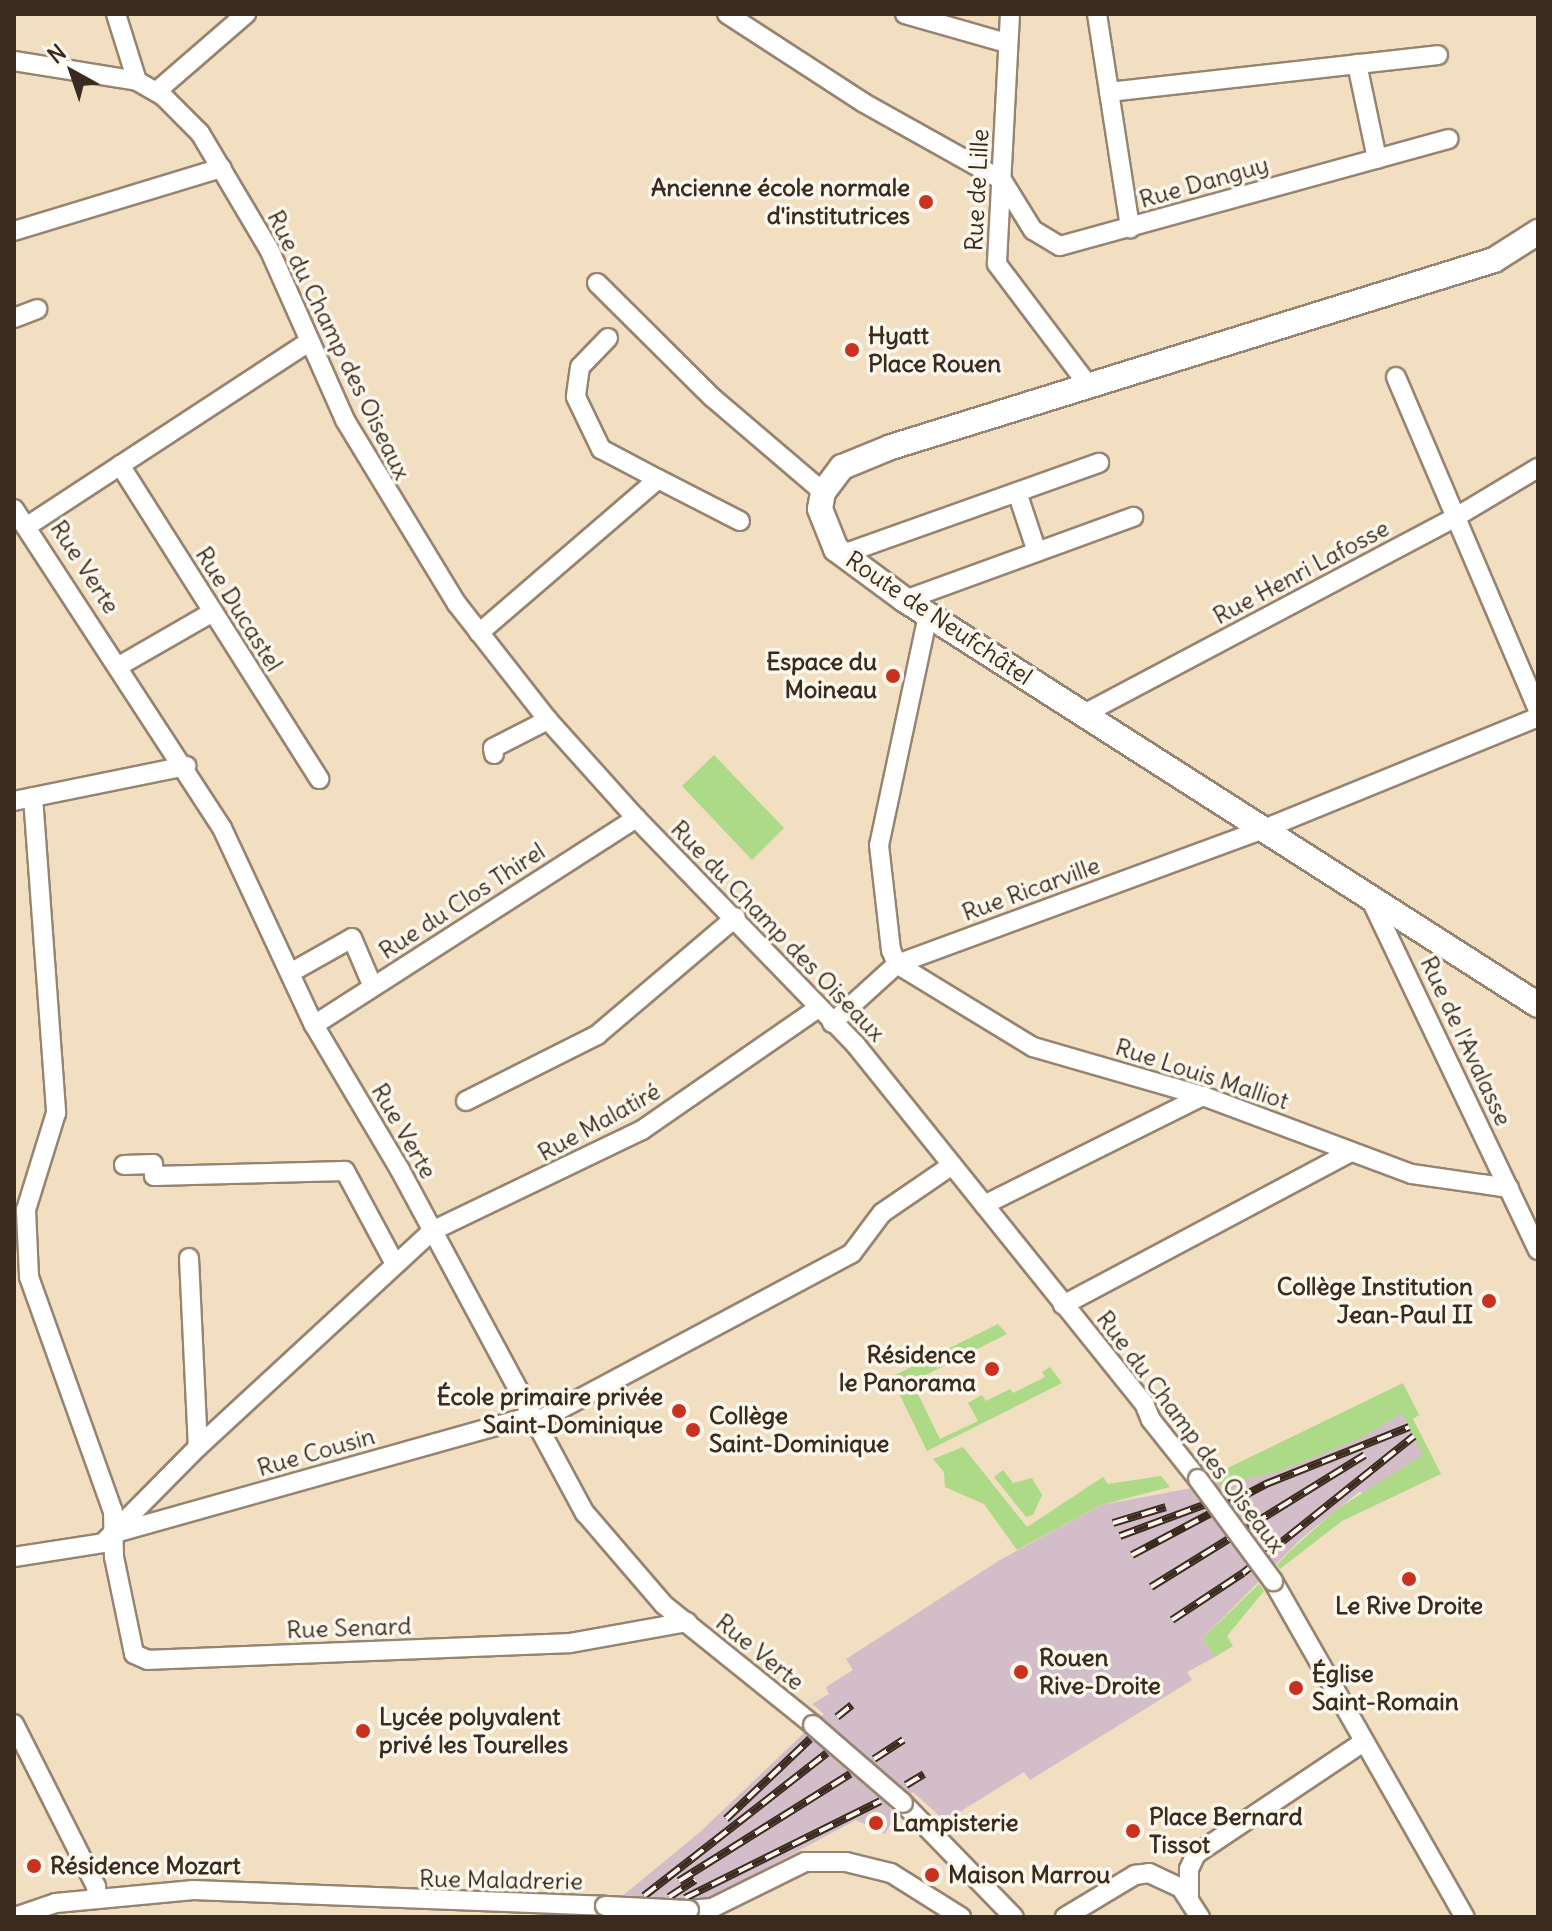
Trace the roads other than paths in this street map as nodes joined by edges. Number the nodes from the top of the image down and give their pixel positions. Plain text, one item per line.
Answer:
1 (116, 14) edge
2 (246, 14) edge
3 (727, 14) edge
4 (905, 14) edge
5 (1010, 14) edge
6 (1097, 14) edge
7 (1007, 43) junction
8 (1438, 55) dead end
9 (14, 61) edge
10 (1357, 64) junction
11 (137, 81) junction
12 (157, 91) junction
13 (1109, 92) junction
14 (1449, 139) dead end
15 (1377, 159) junction
16 (222, 168) junction
17 (1002, 180) junction
18 (1130, 228) junction
19 (14, 231) edge
20 (1538, 232) edge
21 (597, 283) dead end
22 (37, 309) dead end
23 (14, 318) edge
24 (608, 338) dead end
25 (309, 342) junction
26 (1396, 377) dead end
27 (1089, 386) junction
28 (1099, 463) dead end
29 (120, 465) junction
30 (1538, 468) edge
31 (658, 479) junction
32 (823, 492) junction
33 (1017, 492) junction
34 (14, 509) edge
35 (1133, 517) dead end
36 (1456, 517) junction
37 (740, 521) dead end
38 (29, 525) junction
39 (1037, 552) junction
40 (843, 554) junction
41 (905, 600) junction
42 (213, 612) junction
43 (928, 615) junction
44 (479, 633) junction
45 (119, 666) junction
46 (1538, 710) edge
47 (1084, 714) junction
48 (1538, 717) edge
49 (548, 720) junction
50 (494, 754) dead end
51 (186, 766) junction
52 (319, 779) dead end
53 (33, 797) junction
54 (14, 801) edge
55 (636, 818) junction
56 (1264, 829) junction
57 (1370, 898) junction
58 (736, 917) junction
59 (897, 964) junction
60 (290, 973) junction
61 (373, 987) junction
62 (1538, 1005) edge
63 (818, 1008) junction
64 (832, 1023) junction
65 (314, 1025) junction
66 (1203, 1096) junction
67 (466, 1101) dead end
68 (1351, 1152) junction
69 (124, 1165) dead end
70 (952, 1165) junction
71 (1509, 1188) junction
72 (984, 1205) junction
73 (432, 1231) junction
74 (1538, 1250) edge
75 (189, 1258) dead end
76 (394, 1262) junction
77 (22, 1278) edge
78 (1063, 1305) junction
79 (534, 1419) junction
80 (198, 1447) junction
81 (112, 1534) junction
82 (14, 1557) edge
83 (687, 1622) junction
84 (14, 1724) edge
85 (1363, 1742) junction
86 (1189, 1897) junction
87 (97, 1899) junction
88 (692, 1914) edge
89 (15, 1917) edge
90 (961, 1917) edge
91 (1014, 1917) edge
92 (1065, 1917) edge
93 (1200, 1917) edge
94 (1465, 1917) edge

1 - 11 street
2 - 12 street
3 - 17 street
4 - 7 street
5 - 7 street, Rue de Lille
6 - 13 street
7 - 17 street, Rue de Lille
8 - 10 street
9 - 11 street, Rue du Champ des Oiseaux
10 - 13 street
10 - 15 street
11 - 12 street, Rue du Champ des Oiseaux
12 - 16 street, Rue du Champ des Oiseaux
13 - 18 street
14 - 15 street, Rue Danguy
15 - 18 street, Rue Danguy
16 - 19 street
16 - 25 street, Rue du Champ des Oiseaux
17 - 18 street, Rue Danguy
17 - 27 street, Rue de Lille
20 - 27 main road
21 - 32 street
22 - 23 street
24 - 31 street
25 - 29 street
25 - 44 street, Rue du Champ des Oiseaux
26 - 36 street
27 - 32 main road
28 - 33 street
29 - 38 street
29 - 42 street, Rue Ducastel
30 - 36 street, Rue Henri Lafosse
31 - 37 street
31 - 44 street
32 - 40 main road, Route de Neufchâtel
33 - 39 street
33 - 40 street
34 - 38 street, Rue Verte
35 - 39 street
36 - 46 street
36 - 47 street, Rue Henri Lafosse
38 - 45 street, Rue Verte
39 - 41 street
40 - 41 main road, Route de Neufchâtel
41 - 43 main road, Route de Neufchâtel
42 - 45 street
42 - 52 street, Rue Ducastel
43 - 47 main road, Route de Neufchâtel
43 - 59 street
44 - 49 street, Rue du Champ des Oiseaux
45 - 51 street, Rue Verte
47 - 56 main road, Route de Neufchâtel
48 - 56 street, Rue Ricarville
49 - 50 street
49 - 55 street, Rue du Champ des Oiseaux
51 - 53 street
51 - 60 street, Rue Verte
53 - 54 street
53 - 77 street, Rue Senard
55 - 58 street, Rue du Champ des Oiseaux
55 - 61 street, Rue du Clos Thirel
56 - 57 main road, Route de Neufchâtel
56 - 59 street, Rue Ricarville
57 - 62 main road, Route de Neufchâtel
57 - 71 street, Rue de l'Avalasse
58 - 63 street, Rue du Champ des Oiseaux
58 - 67 street
59 - 64 street, Rue Ricarville
59 - 66 street, Rue Louis Malliot
60 - 61 street
60 - 65 street, Rue Verte
61 - 65 street, Rue du Clos Thirel
63 - 64 street, Rue du Champ des Oiseaux
63 - 73 street, Rue Malatiré
64 - 70 street, Rue du Champ des Oiseaux
65 - 73 street, Rue Verte
66 - 68 street, Rue Louis Malliot
66 - 72 street
68 - 71 street, Rue Louis Malliot
68 - 78 street
69 - 76 street
70 - 72 street, Rue du Champ des Oiseaux
70 - 79 street, Rue Cousin
71 - 74 street, Rue de l'Avalasse
72 - 78 street, Rue du Champ des Oiseaux
73 - 76 street, Rue Malatiré
73 - 79 street, Rue Verte
75 - 80 street
76 - 80 street, Rue Malatiré
77 - 81 street, Rue Senard
78 - 85 street, Rue du Champ des Oiseaux, bridge
79 - 81 street, Rue Cousin
79 - 83 street, Rue Verte
80 - 81 street, Rue Malatiré
81 - 82 street, Rue Malatiré
81 - 83 street, Rue Senard
83 - 91 street, Rue Verte, bridge
84 - 87 street
85 - 86 street
85 - 94 street, Rue du Champ des Oiseaux
86 - 92 street
86 - 93 street
87 - 88 street, Rue Maladrerie, bridge
87 - 89 street, Rue Maladrerie
88 - 90 street, Rue Maladrerie

